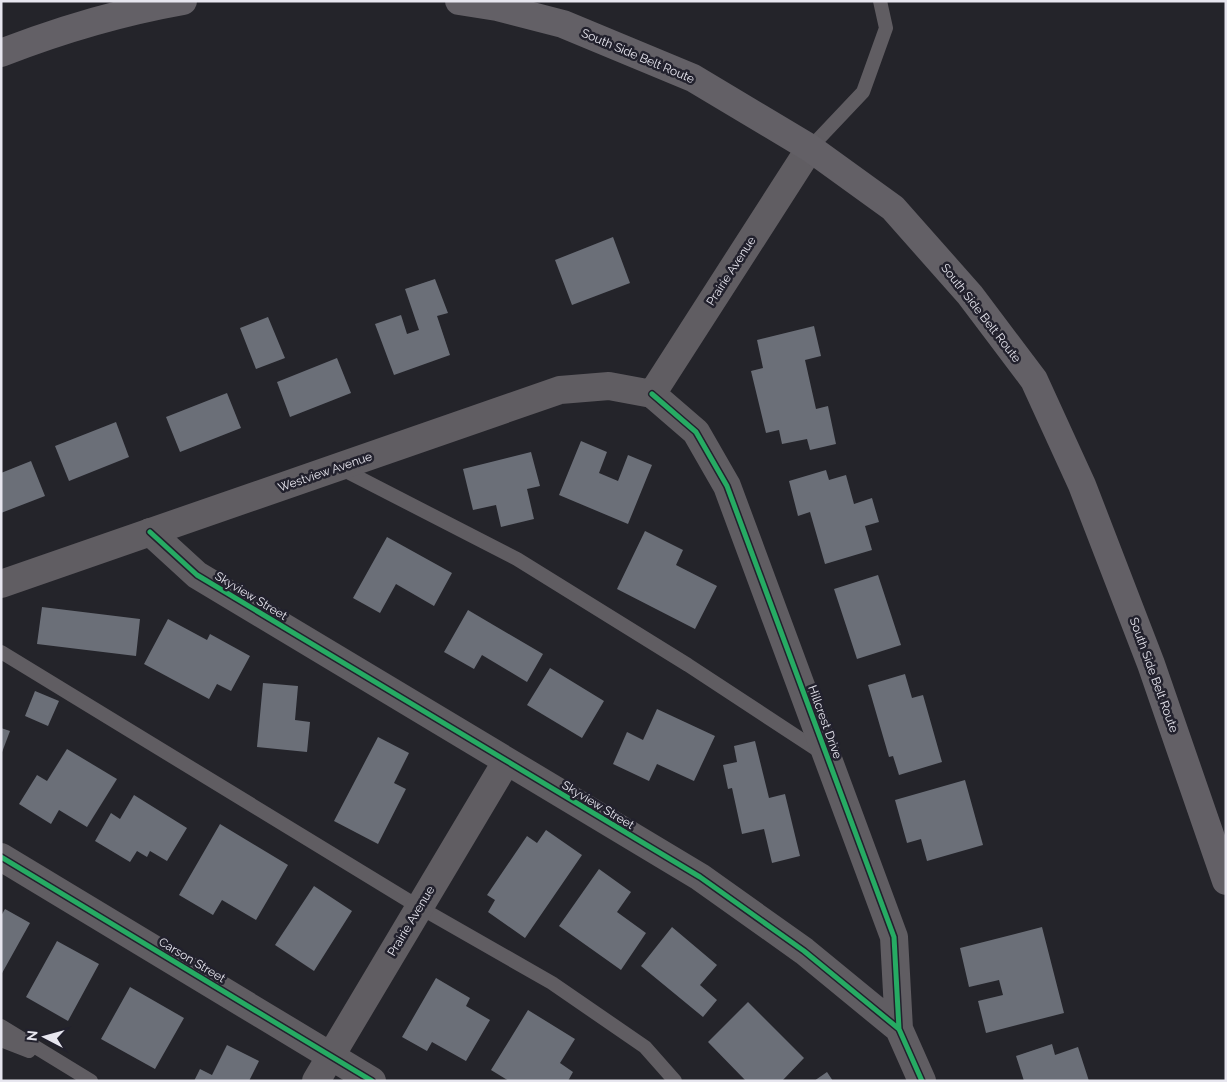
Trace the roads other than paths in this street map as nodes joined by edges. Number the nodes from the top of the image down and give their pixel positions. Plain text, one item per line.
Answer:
1 (183, 1) edge
2 (459, 1) edge
3 (880, 1) edge
4 (1, 53) edge
5 (810, 148) junction
6 (652, 394) junction
7 (338, 467) junction
8 (150, 532) junction
9 (1, 584) edge
10 (1, 652) edge
11 (827, 756) junction
12 (506, 762) junction
13 (1, 857) edge
14 (1226, 881) edge
15 (419, 907) junction
16 (1, 1026) edge
17 (899, 1029) junction
18 (1, 1040) edge
19 (331, 1055) junction
20 (65, 1065) junction
21 (91, 1081) edge
22 (316, 1081) edge
23 (372, 1081) edge
24 (675, 1081) edge
25 (922, 1081) edge

1 - 4 main road
2 - 5 main road, South Side Belt Route
3 - 5 lane
5 - 6 street, Prairie Avenue
5 - 14 main road, South Side Belt Route
6 - 7 street, Westview Avenue
6 - 11 street, Hillcrest Drive
7 - 8 street, Westview Avenue
7 - 11 lane
8 - 9 street, Westview Avenue
8 - 12 street, Skyview Street
10 - 15 lane
11 - 17 street, Hillcrest Drive
12 - 15 street, Prairie Avenue
12 - 17 street, Skyview Street
13 - 19 street, Carson Street
15 - 19 street, Prairie Avenue
15 - 24 lane
16 - 20 lane
17 - 25 street, Hillcrest Drive
18 - 20 lane
19 - 22 street, Prairie Avenue
19 - 23 street, Carson Street
20 - 21 lane

